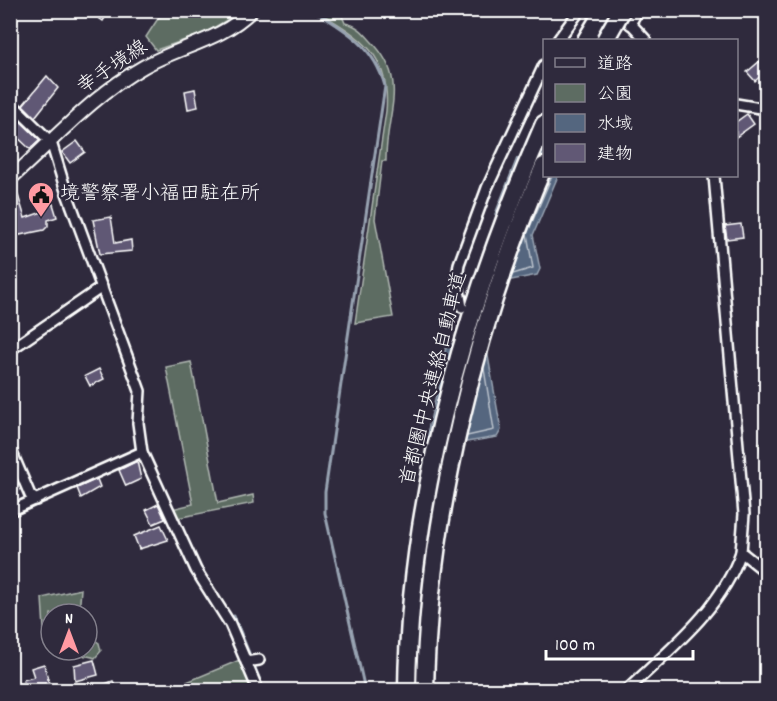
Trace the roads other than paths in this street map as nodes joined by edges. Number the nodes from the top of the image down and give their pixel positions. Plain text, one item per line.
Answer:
1 (252, 10) edge
2 (580, 10) edge
3 (604, 10) edge
4 (639, 10) edge
5 (624, 15) edge
6 (559, 39) edge
7 (587, 39) edge
8 (605, 39) edge
9 (645, 39) edge
10 (543, 67) edge
11 (10, 102) edge
12 (738, 104) edge
13 (766, 110) edge
14 (543, 126) edge
15 (51, 142) junction
16 (543, 169) edge
17 (714, 177) edge
18 (10, 179) edge
19 (102, 287) junction
20 (462, 307) dead end
21 (10, 350) edge
22 (10, 448) edge
23 (142, 452) junction
24 (36, 500) junction
25 (10, 511) edge
26 (741, 552) junction
27 (765, 568) edge
28 (259, 660) dead end
29 (247, 662) junction
30 (258, 690) edge
31 (407, 690) edge
32 (425, 690) edge
33 (627, 690) edge

1 - 15 main road, 幸手境線
2 - 6 street
3 - 7 highway
4 - 5 street
5 - 8 highway, bridge
5 - 9 street
10 - 20 street
11 - 15 street
12 - 13 street
14 - 31 highway, 首都圏中央連絡自動車道
15 - 18 main road, 幸手境線
15 - 19 street
16 - 32 highway, 首都圏中央連絡自動車道
17 - 26 street
19 - 21 street
19 - 23 street
22 - 24 street
23 - 24 street
23 - 29 street
24 - 25 street
26 - 27 street
26 - 33 street
28 - 29 street
29 - 30 street

